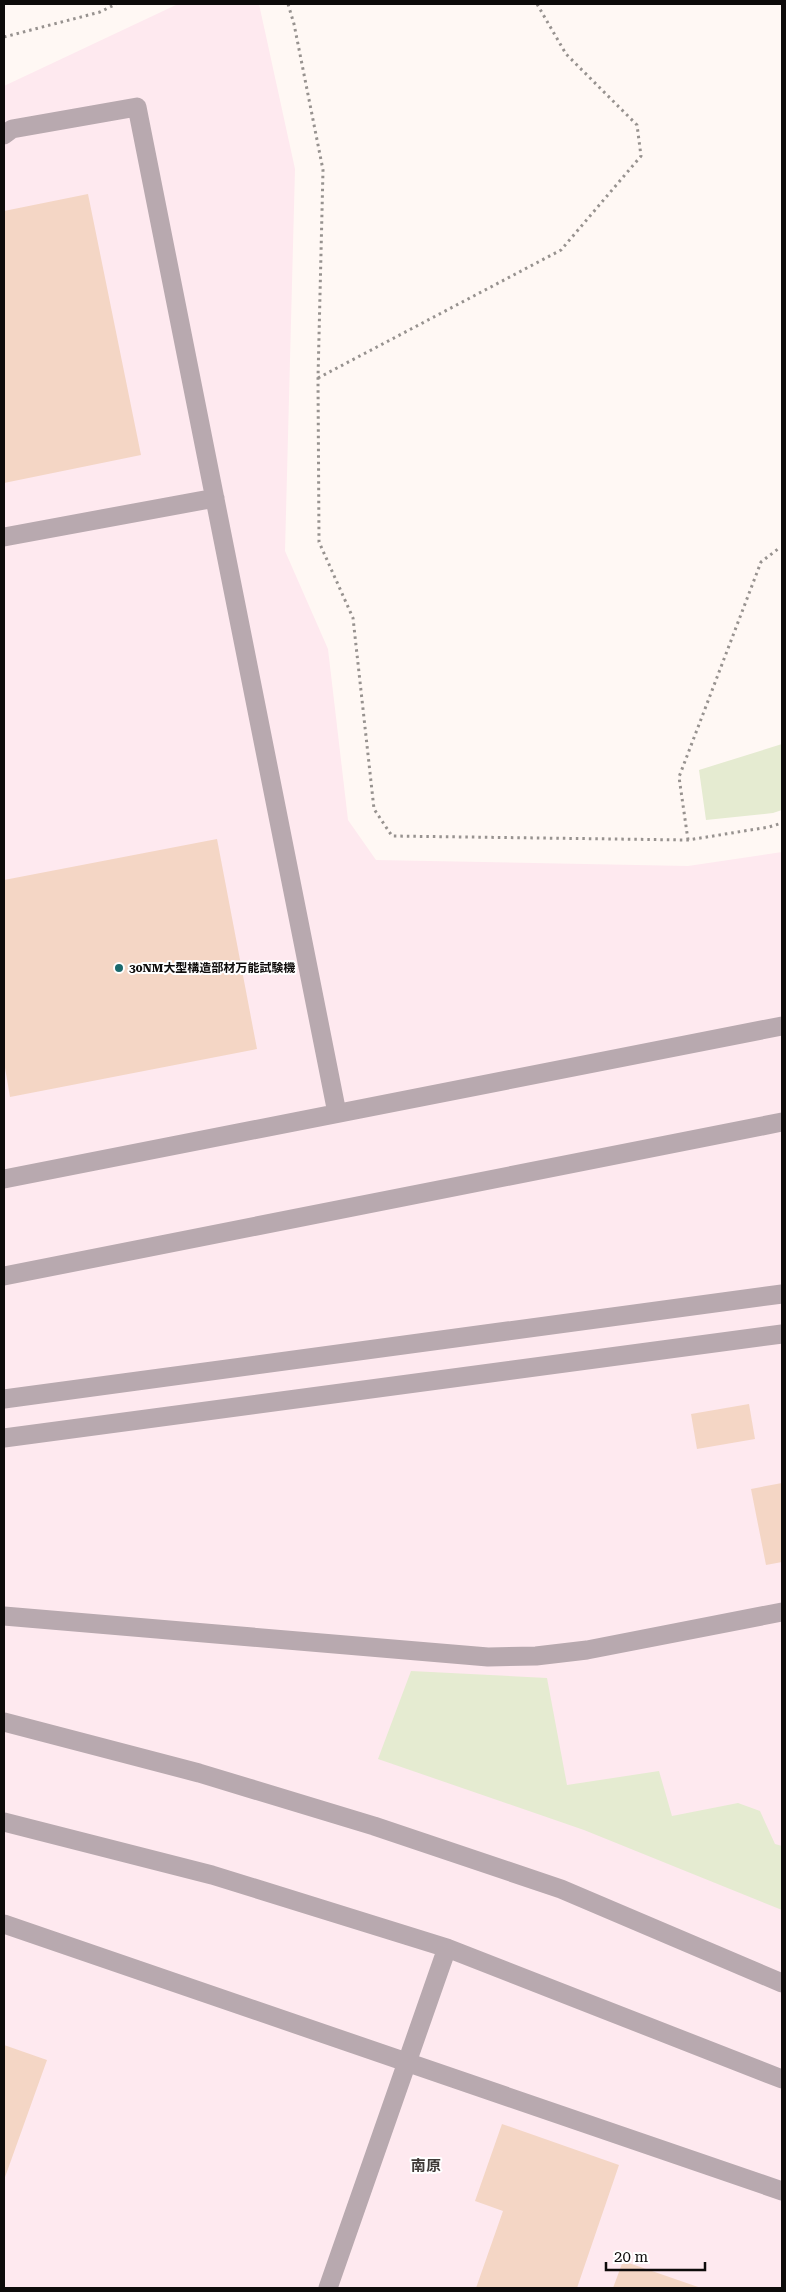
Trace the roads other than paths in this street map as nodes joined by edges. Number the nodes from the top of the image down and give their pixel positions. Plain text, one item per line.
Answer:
1 (4, 135) edge
2 (215, 498) junction
3 (4, 537) edge
4 (782, 1026) edge
5 (337, 1113) junction
6 (782, 1122) edge
7 (4, 1179) edge
8 (4, 1276) edge
9 (782, 1294) edge
10 (782, 1334) edge
11 (4, 1399) edge
12 (4, 1438) edge
13 (782, 1612) edge
14 (4, 1616) edge
15 (4, 1722) edge
16 (4, 1822) edge
17 (4, 1924) edge
18 (447, 1948) junction
19 (782, 1983) edge
20 (407, 2063) junction
21 (782, 2079) edge
22 (782, 2191) edge
23 (328, 2288) edge

1 - 2 lane
2 - 3 lane
2 - 5 lane
4 - 5 lane
5 - 7 lane
6 - 8 lane
9 - 11 lane
10 - 12 lane
13 - 14 lane
15 - 19 lane
16 - 18 lane
17 - 20 lane
18 - 20 lane
18 - 21 lane
20 - 22 lane
20 - 23 lane

